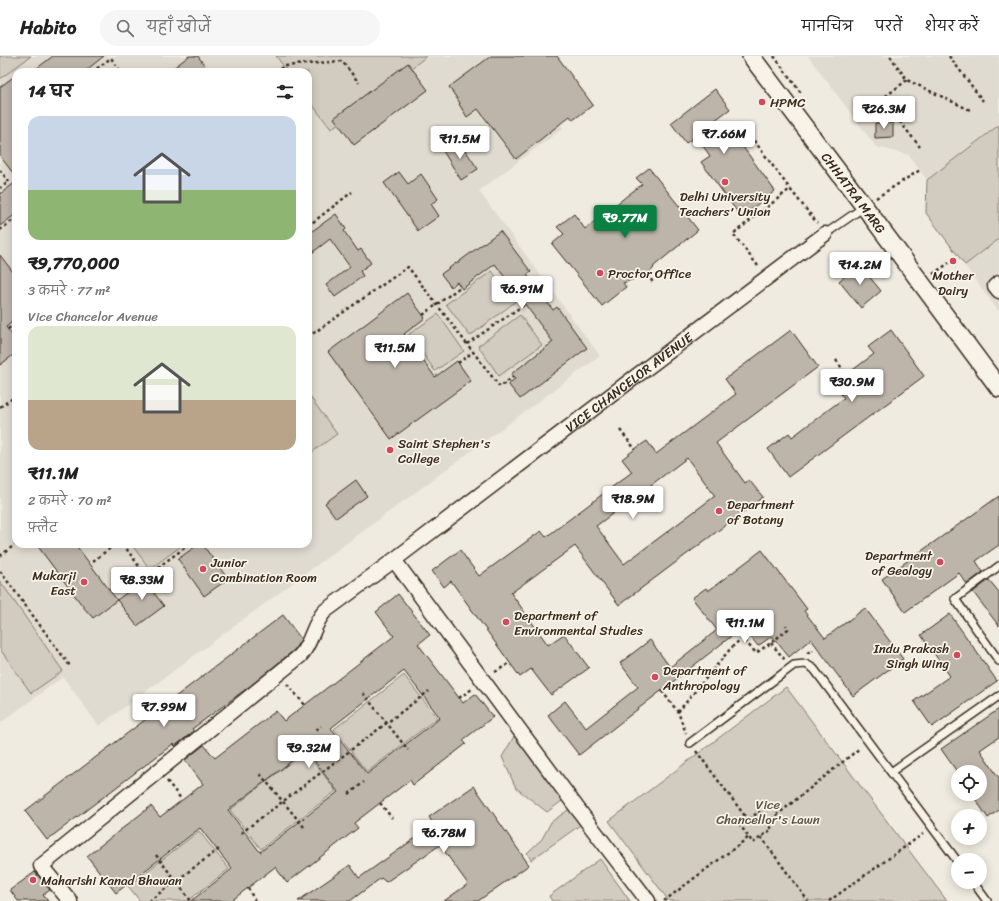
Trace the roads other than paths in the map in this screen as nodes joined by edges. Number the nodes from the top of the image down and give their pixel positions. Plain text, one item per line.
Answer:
1 (751, 56) edge
2 (864, 206) junction
3 (825, 234) joint
4 (999, 283) edge
5 (999, 291) edge
6 (999, 388) edge
7 (394, 560) junction
8 (999, 566) edge
9 (999, 661) edge
10 (999, 696) edge
11 (690, 743) road end
12 (891, 772) junction
13 (951, 853) edge
14 (978, 889) edge
15 (70, 901) edge
16 (648, 901) edge
17 (987, 901) edge

1 - 2 street, CHHATRA MARG
2 - 3 lane, VICE CHANCELOR AVENUE
2 - 6 street, CHHATRA MARG
3 - 7 street, VICE CHANCELOR AVENUE
4 - 5 street
7 - 15 street, VICE CHANCELOR AVENUE
7 - 16 street
8 - 9 lane
10 - 12 lane
11 - 12 lane
12 - 13 lane
14 - 17 lane

